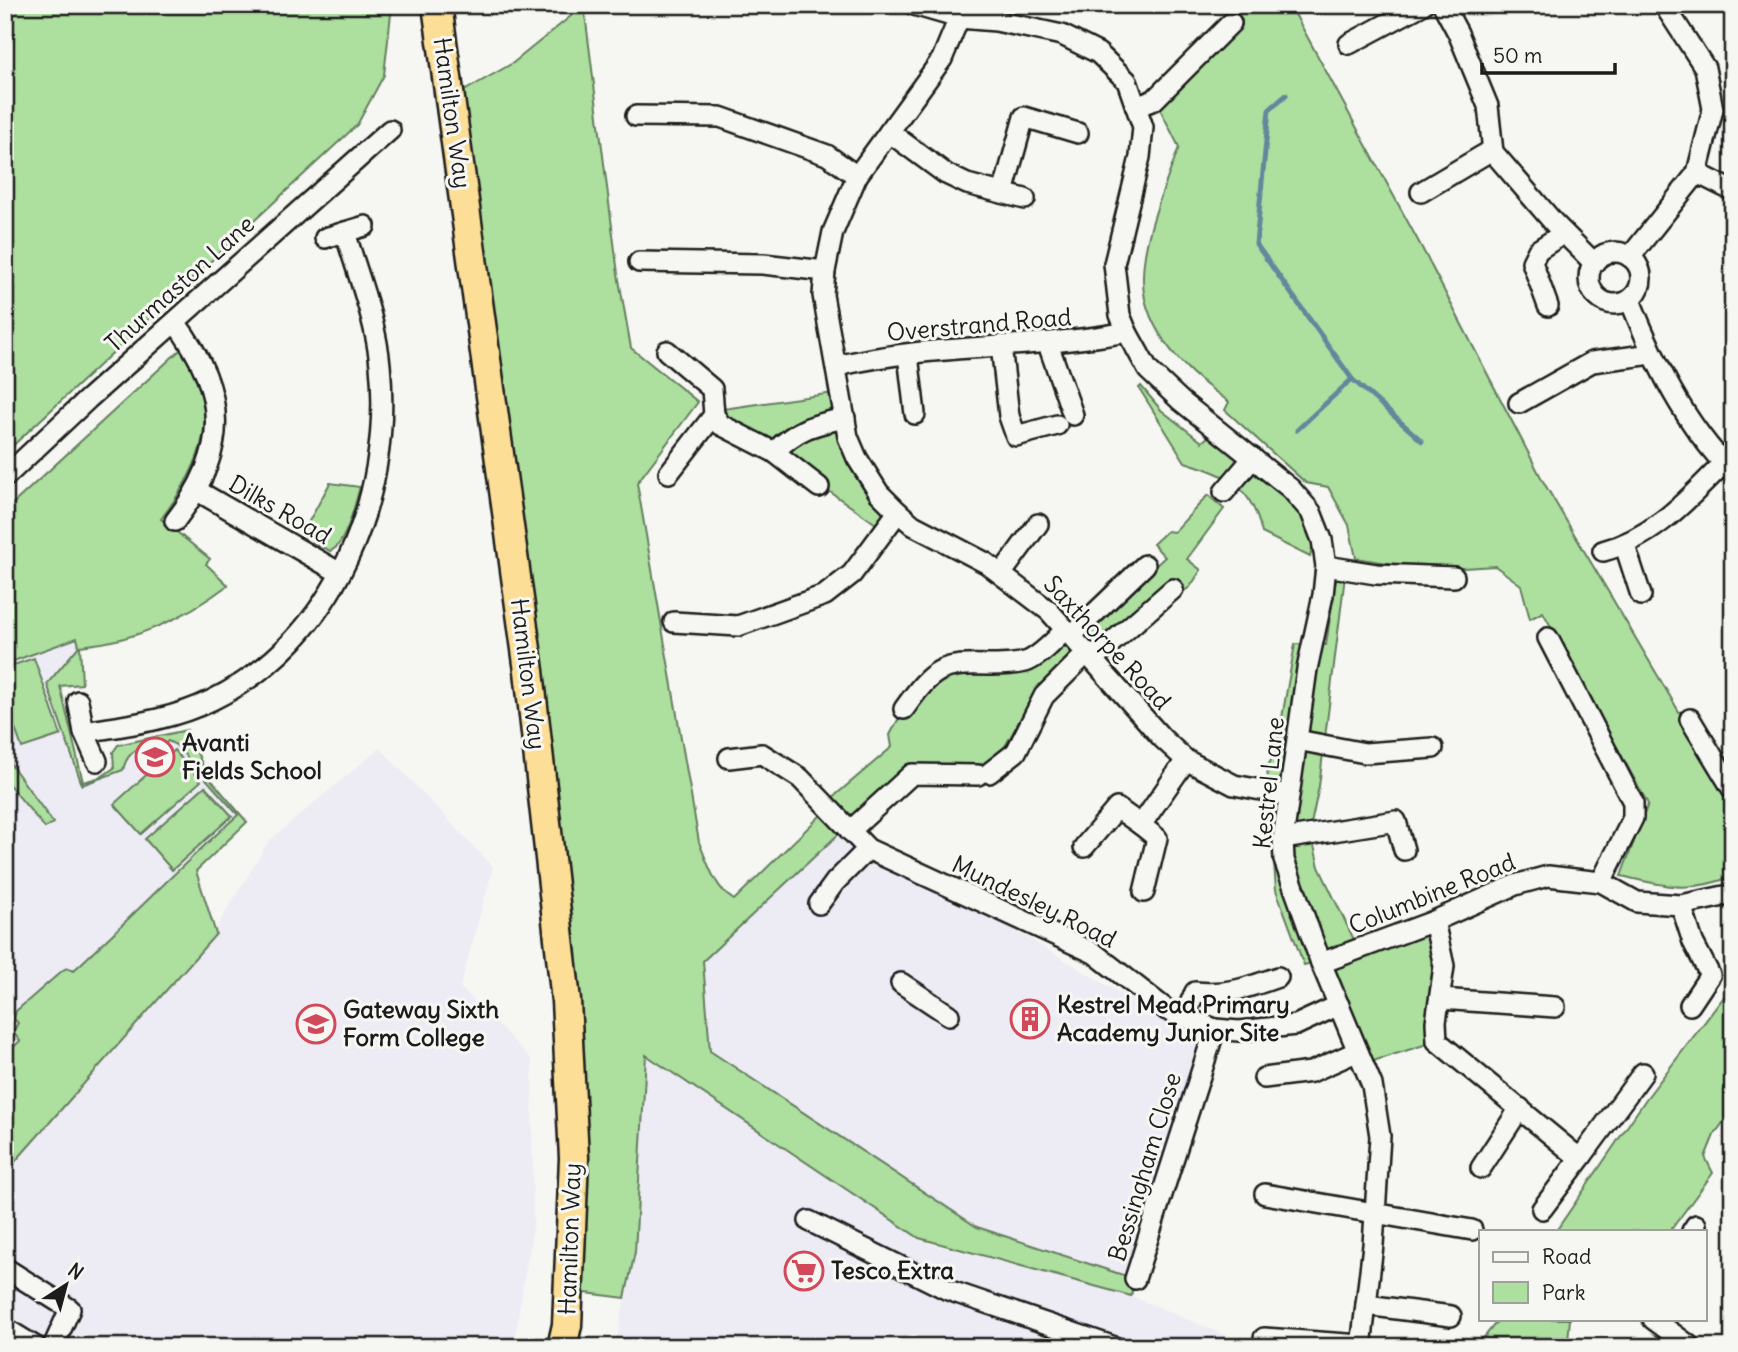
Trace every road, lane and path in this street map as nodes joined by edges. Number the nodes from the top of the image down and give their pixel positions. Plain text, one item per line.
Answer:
1 (437, 5) edge
2 (914, 5) edge
3 (1422, 5) edge
4 (1443, 5) edge
5 (1664, 5) edge
6 (959, 18) junction
7 (1231, 23) dead end
8 (1349, 44) dead end
9 (1136, 107) junction
10 (636, 116) dead end
11 (390, 130) dead end
12 (889, 132) junction
13 (1078, 133) dead end
14 (1492, 150) junction
15 (1697, 173) junction
16 (857, 176) junction
17 (1733, 191) edge
18 (1420, 192) dead end
19 (1003, 193) junction
20 (1025, 200) dead end
21 (365, 226) dead end
22 (345, 232) junction
23 (1564, 233) junction
24 (325, 238) dead end
25 (1630, 257) junction
26 (639, 262) dead end
27 (1594, 263) junction
28 (825, 271) junction
29 (1630, 300) junction
30 (1548, 306) dead end
31 (175, 322) junction
32 (1127, 332) junction
33 (1048, 344) junction
34 (1001, 345) junction
35 (667, 351) dead end
36 (1652, 354) junction
37 (908, 355) junction
38 (837, 366) junction
39 (1519, 403) dead end
40 (915, 414) dead end
41 (714, 415) junction
42 (845, 418) junction
43 (774, 452) junction
44 (1252, 458) junction
45 (1728, 468) edge
46 (669, 473) dead end
47 (5, 477) edge
48 (819, 487) dead end
49 (196, 490) junction
50 (1224, 492) dead end
51 (898, 512) junction
52 (175, 522) dead end
53 (1038, 524) dead end
54 (1625, 546) junction
55 (1603, 551) dead end
56 (1144, 565) dead end
57 (1326, 566) junction
58 (340, 573) junction
59 (1002, 573) junction
60 (1454, 577) dead end
61 (1173, 589) dead end
62 (1641, 594) dead end
63 (674, 622) dead end
64 (1069, 632) junction
65 (1548, 638) dead end
66 (1091, 655) junction
67 (78, 701) dead end
68 (904, 709) dead end
69 (1690, 719) dead end
70 (84, 732) junction
71 (1297, 740) junction
72 (1433, 748) dead end
73 (729, 758) dead end
74 (1186, 760) junction
75 (97, 761) dead end
76 (1733, 790) edge
77 (1288, 795) junction
78 (1141, 825) junction
79 (850, 831) junction
80 (1283, 839) junction
81 (1084, 847) dead end
82 (869, 849) junction
83 (1404, 850) dead end
84 (1601, 882) junction
85 (1144, 892) dead end
86 (1724, 896) dead end
87 (819, 904) dead end
88 (1681, 905) junction
89 (1434, 921) junction
90 (1321, 963) junction
91 (1278, 977) dead end
92 (901, 983) dead end
93 (1440, 999) junction
94 (1339, 1005) junction
95 (1690, 1005) dead end
96 (1555, 1007) dead end
97 (949, 1015) dead end
98 (1184, 1017) junction
99 (1215, 1029) junction
100 (1356, 1052) junction
101 (1643, 1073) dead end
102 (1264, 1078) dead end
103 (1520, 1108) junction
104 (1582, 1156) junction
105 (1481, 1168) dead end
106 (1265, 1194) dead end
107 (1542, 1209) dead end
108 (1375, 1212) junction
109 (809, 1221) dead end
110 (1472, 1230) dead end
111 (5, 1268) edge
112 (1135, 1279) dead end
113 (1366, 1305) junction
114 (1451, 1316) dead end
115 (1654, 1320) edge
116 (5, 1328) edge
117 (1264, 1338) dead end
118 (1361, 1346) edge
119 (36, 1347) edge
120 (53, 1347) edge
121 (562, 1347) edge
122 (1115, 1347) edge
123 (1691, 1347) edge

1 - 121 highway, Hamilton Way
2 - 6 street, Kestrel Lane
3 - 8 street
4 - 14 street
5 - 15 street
6 - 9 street, Kestrel Lane
6 - 12 street, Saxthorpe Road
7 - 9 street
9 - 32 street, Kestrel Lane
10 - 16 street
11 - 31 street, Thurmaston Lane
12 - 16 street, Saxthorpe Road
12 - 19 street
13 - 19 street
14 - 18 street
14 - 23 street
15 - 17 street
15 - 25 street
16 - 28 street, Saxthorpe Road
19 - 20 street
21 - 22 street
22 - 24 street
22 - 58 street
23 - 27 street
23 - 30 street
25 - 27 street
25 - 29 street
26 - 28 street
27 - 29 street
28 - 38 street, Saxthorpe Road
29 - 36 street
31 - 47 street, Thurmaston Lane
31 - 49 street
32 - 33 street, Overstrand Road
32 - 44 street, Kestrel Lane
33 - 34 street, Overstrand Road
33 - 34 street
34 - 37 street, Overstrand Road
35 - 41 street
36 - 39 street
36 - 45 street
37 - 38 street, Overstrand Road
37 - 40 street
38 - 42 street, Saxthorpe Road
41 - 43 street
41 - 46 street
42 - 43 street
42 - 51 street, Saxthorpe Road
43 - 48 street
44 - 50 street
44 - 57 street, Kestrel Lane
45 - 54 street
49 - 52 street
49 - 58 street, Dilks Road
51 - 59 street, Saxthorpe Road
51 - 63 street
53 - 59 street
54 - 55 street
54 - 62 street
56 - 64 street
57 - 60 street
57 - 71 street, Kestrel Lane
58 - 70 street
59 - 64 street, Saxthorpe Road
61 - 66 street
64 - 66 street, Saxthorpe Road
64 - 68 street
65 - 84 street
66 - 74 street, Saxthorpe Road
66 - 79 street
67 - 70 street
69 - 76 street
70 - 75 street
71 - 72 street
71 - 77 street, Kestrel Lane
73 - 79 street, Mundesley Road
74 - 77 street, Saxthorpe Road
74 - 78 street
77 - 80 street, Kestrel Lane
78 - 81 street
78 - 85 street
79 - 82 street, Mundesley Road
80 - 83 street
80 - 90 street, Kestrel Lane
82 - 87 street
82 - 98 street, Mundesley Road
84 - 88 street, Columbine Road
84 - 89 street, Columbine Road
86 - 88 street, Columbine Road
88 - 95 street
89 - 90 street, Columbine Road
89 - 93 street
90 - 94 street, Kestrel Lane
91 - 98 street
92 - 97 street
93 - 96 street
93 - 103 street
94 - 99 street, Mundesley Road
94 - 100 street, Kestrel Lane
98 - 99 street, Mundesley Road
99 - 112 street, Bessingham Close
100 - 102 street
100 - 108 street, Kestrel Lane
101 - 104 street
103 - 104 street
103 - 105 street
104 - 107 street
106 - 108 street
108 - 110 street
108 - 113 street, Kestrel Lane
109 - 122 street
111 - 120 street
113 - 114 street
113 - 118 street, Kestrel Lane
115 - 123 street
116 - 119 street
117 - 118 street

